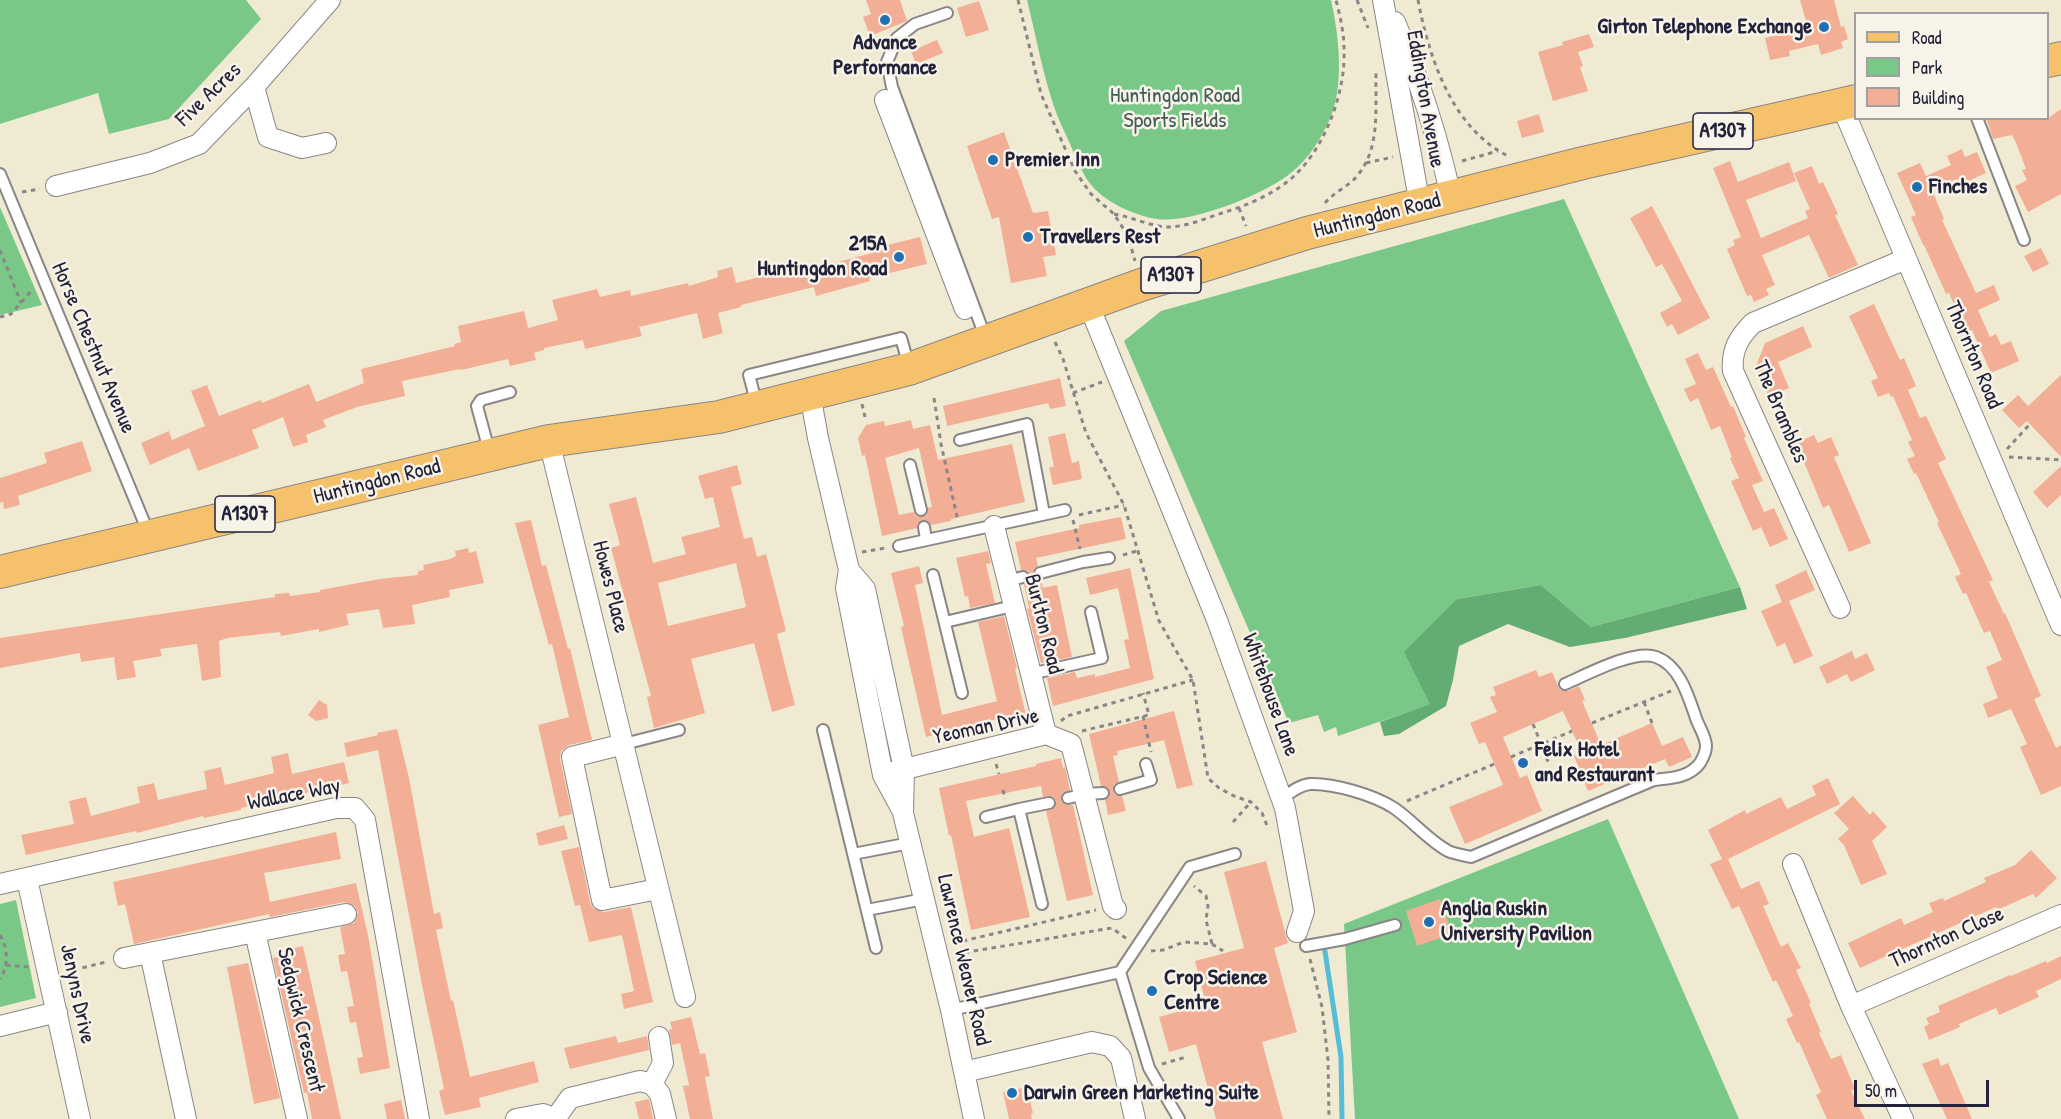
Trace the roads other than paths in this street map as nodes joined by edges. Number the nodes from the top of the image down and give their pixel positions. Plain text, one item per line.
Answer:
1 (330, 0) edge
2 (1384, 0) edge
3 (947, 13) dead end
4 (254, 87) junction
5 (885, 100) dead end
6 (1848, 103) edge
7 (1854, 119) edge
8 (1854, 120) edge
9 (1978, 120) edge
10 (326, 143) dead end
11 (0, 174) edge
12 (56, 186) road end
13 (1451, 197) junction
14 (1420, 205) junction
15 (2024, 240) dead end
16 (1906, 259) junction
17 (1088, 303) junction
18 (965, 309) dead end
19 (987, 341) junction
20 (909, 369) junction
21 (510, 392) dead end
22 (810, 394) junction
23 (758, 408) junction
24 (960, 440) dead end
25 (549, 441) junction
26 (490, 454) junction
27 (910, 465) dead end
28 (921, 510) dead end
29 (1065, 510) dead end
30 (1044, 514) junction
31 (994, 526) junction
32 (924, 527) dead end
33 (150, 537) junction
34 (926, 539) junction
35 (898, 546) road end
36 (1109, 558) dead end
37 (847, 562) junction
38 (0, 572) edge
39 (1040, 573) dead end
40 (933, 575) dead end
41 (2054, 589) edge
42 (1013, 606) junction
43 (1840, 609) dead end
44 (1091, 612) dead end
45 (945, 622) junction
46 (2061, 625) edge
47 (1030, 674) junction
48 (1565, 684) dead end
49 (962, 693) dead end
50 (679, 730) dead end
51 (823, 730) dead end
52 (1046, 734) junction
53 (624, 744) junction
54 (1146, 764) road end
55 (904, 769) junction
56 (883, 775) junction
57 (1120, 789) dead end
58 (1281, 799) junction
59 (1048, 803) dead end
60 (1019, 809) junction
61 (903, 813) junction
62 (986, 817) dead end
63 (910, 843) junction
64 (853, 854) junction
65 (1235, 854) dead end
66 (1793, 864) dead end
67 (27, 879) junction
68 (0, 884) edge
69 (658, 889) junction
70 (924, 899) junction
71 (1042, 904) dead end
72 (1115, 908) road end
73 (867, 910) junction
74 (346, 914) dead end
75 (2061, 915) edge
76 (1395, 925) dead end
77 (255, 932) junction
78 (1302, 939) joint
79 (876, 948) dead end
80 (150, 953) junction
81 (124, 958) road end
82 (1120, 972) junction
83 (685, 997) dead end
84 (1851, 1006) junction
85 (951, 1010) junction
86 (57, 1012) junction
87 (0, 1026) edge
88 (660, 1037) dead end
89 (964, 1072) junction
90 (652, 1084) junction
91 (80, 1119) edge
92 (186, 1119) edge
93 (297, 1119) edge
94 (419, 1119) edge
95 (516, 1119) edge
96 (555, 1119) edge
97 (666, 1119) edge
98 (974, 1119) edge
99 (1135, 1119) edge
100 (1179, 1119) edge
101 (1903, 1119) edge

1 - 4 street, Five Acres
2 - 13 street, Eddington Avenue
2 - 14 street, Eddington Avenue
3 - 19 lane
4 - 10 street
4 - 12 street, Five Acres
5 - 18 street
6 - 7 street, Thornton Road
6 - 13 main road, Huntingdon Road / A1307
8 - 16 street, Thornton Road
9 - 15 lane
11 - 33 lane, Horse Chestnut Avenue
13 - 14 main road, Huntingdon Road / A1307
14 - 17 main road, Huntingdon Road / A1307
16 - 41 street, Thornton Road
16 - 43 street, The Brambles
17 - 19 main road, Huntingdon Road / A1307
17 - 58 street, Whitehouse Lane
19 - 20 main road, Huntingdon Road / A1307
20 - 22 main road, Huntingdon Road / A1307
20 - 23 lane
21 - 26 lane
22 - 23 main road, Huntingdon Road / A1307
22 - 37 street, Lawrence Weaver Road
23 - 25 main road, Huntingdon Road / A1307
24 - 30 lane
25 - 26 main road, Huntingdon Road / A1307
25 - 53 street, Howes Place
26 - 33 main road, Huntingdon Road / A1307
27 - 28 lane
29 - 30 lane
30 - 31 lane
31 - 34 lane
31 - 42 street, Burlton Road
32 - 34 lane
33 - 38 main road, Huntingdon Road / A1307
34 - 35 lane
36 - 39 lane
37 - 55 street, Lawrence Weaver Road
37 - 56 street, Lawrence Weaver Road
40 - 45 lane
41 - 46 street, Thornton Road
42 - 45 lane
42 - 47 street, Burlton Road
44 - 47 lane
45 - 49 lane
47 - 52 street, Burlton Road
48 - 58 lane
50 - 53 lane
51 - 64 lane
52 - 55 street, Yeoman Drive
52 - 72 street, Yeoman Drive
53 - 69 street, Howes Place
53 - 69 street
54 - 57 lane
55 - 56 street, Yeoman Drive
55 - 61 street, Lawrence Weaver Road
56 - 61 street, Lawrence Weaver Road
58 - 78 street, Whitehouse Lane
59 - 60 lane
60 - 62 lane
60 - 71 lane
61 - 63 street, Lawrence Weaver Road
63 - 64 lane
63 - 70 street, Lawrence Weaver Road
64 - 73 lane
65 - 82 lane
66 - 84 street
67 - 68 street, Wallace Way
67 - 86 street, Jenyns Drive
67 - 94 street, Wallace Way
69 - 83 street, Howes Place
70 - 73 lane
70 - 85 street, Lawrence Weaver Road
73 - 79 lane
74 - 77 street, Sedgwick Crescent
75 - 84 street, Thornton Close
76 - 78 lane
77 - 80 street, Sedgwick Crescent
77 - 93 street, Sedgwick Crescent
80 - 81 street, Sedgwick Crescent
80 - 92 street
82 - 85 lane
82 - 100 lane
84 - 101 street
85 - 89 street, Lawrence Weaver Road
86 - 87 street
86 - 91 street, Jenyns Drive
88 - 90 street
89 - 98 street, Lawrence Weaver Road
89 - 99 street
90 - 96 street
90 - 97 street
95 - 96 street

